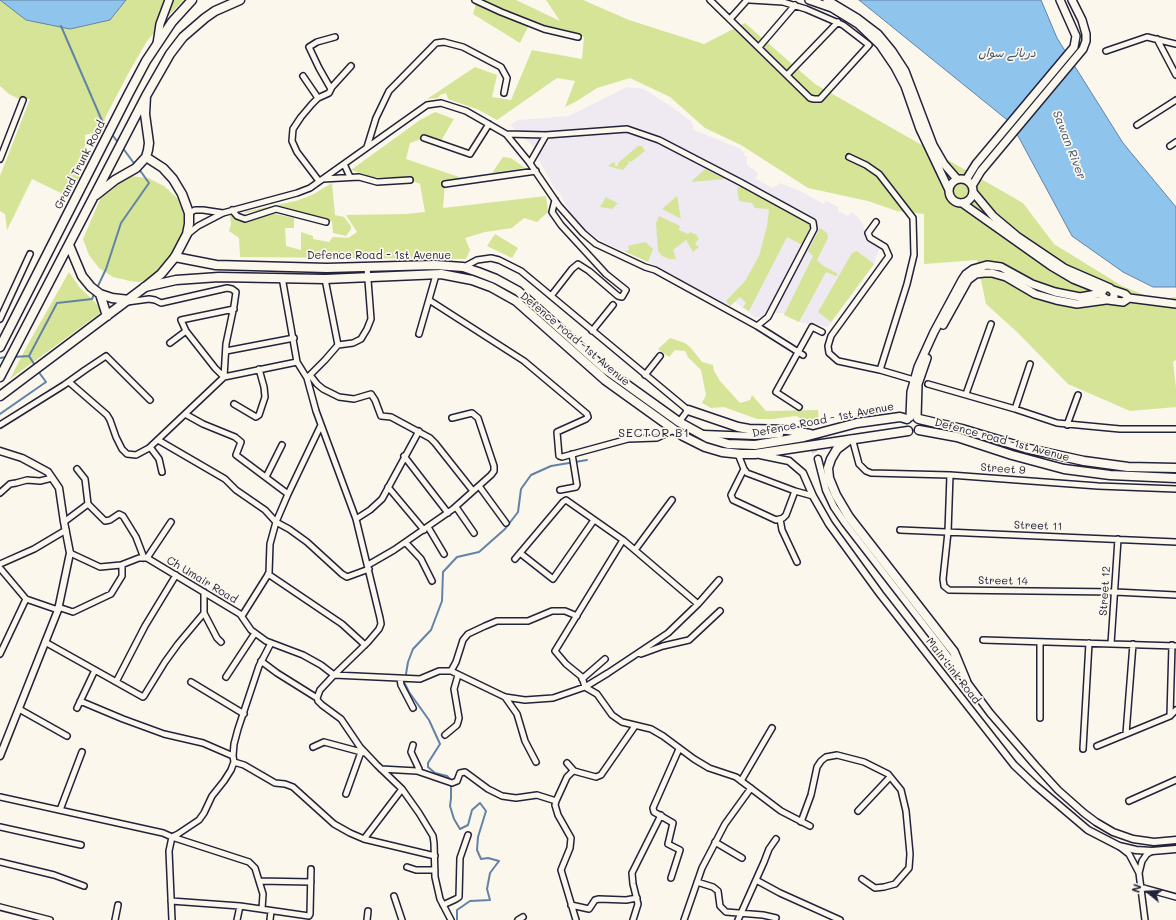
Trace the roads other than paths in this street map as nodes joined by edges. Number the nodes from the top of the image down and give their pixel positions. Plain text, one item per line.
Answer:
1 (169, 0) edge
2 (192, 0) edge
3 (223, 0) edge
4 (240, 0) edge
5 (475, 0) edge
6 (710, 0) edge
7 (748, 0) edge
8 (810, 0) edge
9 (827, 0) edge
10 (1060, 0) edge
11 (1072, 0) edge
12 (795, 5) junction
13 (215, 11) junction
14 (730, 19) junction
15 (838, 22) junction
16 (335, 37) dead end
17 (578, 37) dead end
18 (1157, 39) junction
19 (157, 44) junction
20 (1176, 44) edge
21 (759, 47) junction
22 (1106, 51) dead end
23 (351, 66) dead end
24 (1176, 74) edge
25 (788, 75) junction
26 (303, 76) dead end
27 (331, 89) junction
28 (504, 93) dead end
29 (146, 96) junction
30 (318, 98) junction
31 (23, 100) dead end
32 (1176, 100) edge
33 (489, 124) junction
34 (1137, 125) dead end
35 (506, 134) junction
36 (546, 135) junction
37 (424, 138) dead end
38 (1176, 142) edge
39 (1170, 146) dead end
40 (367, 147) junction
41 (146, 157) junction
42 (849, 157) dead end
43 (0, 159) edge
44 (530, 163) junction
45 (344, 164) junction
46 (536, 171) junction
47 (350, 177) junction
48 (958, 179) junction
49 (320, 180) junction
50 (410, 180) dead end
51 (966, 180) junction
52 (445, 184) dead end
53 (972, 189) junction
54 (949, 190) junction
55 (94, 197) junction
56 (555, 200) junction
57 (962, 203) junction
58 (232, 210) junction
59 (189, 213) junction
60 (223, 213) junction
61 (326, 222) dead end
62 (876, 222) dead end
63 (187, 234) junction
64 (69, 245) junction
65 (30, 254) dead end
66 (175, 258) junction
67 (367, 267) junction
68 (463, 268) junction
69 (436, 275) junction
70 (282, 277) junction
71 (368, 278) junction
72 (325, 279) junction
73 (145, 287) junction
74 (1107, 290) junction
75 (100, 294) junction
76 (551, 296) junction
77 (1129, 298) junction
78 (429, 300) junction
79 (1108, 300) junction
80 (127, 301) junction
81 (1176, 304) edge
82 (613, 305) dead end
83 (234, 309) junction
84 (107, 316) junction
85 (0, 319) edge
86 (991, 324) dead end
87 (757, 326) junction
88 (186, 331) junction
89 (592, 331) junction
90 (822, 332) dead end
91 (419, 334) dead end
92 (294, 338) junction
93 (170, 343) dead end
94 (338, 345) junction
95 (0, 347) edge
96 (226, 350) junction
97 (798, 352) junction
98 (803, 355) dead end
99 (660, 356) dead end
100 (297, 362) junction
101 (1030, 364) dead end
102 (259, 369) junction
103 (880, 370) junction
104 (645, 375) junction
105 (0, 377) edge
106 (224, 377) junction
107 (308, 377) junction
108 (914, 380) junction
109 (69, 382) junction
110 (928, 384) dead end
111 (966, 394) junction
112 (1078, 395) dead end
113 (0, 396) edge
114 (150, 400) dead end
115 (234, 404) dead end
116 (800, 407) dead end
117 (1015, 409) junction
118 (688, 410) junction
119 (185, 414) junction
120 (452, 418) dead end
121 (913, 418) junction
122 (679, 422) junction
123 (0, 425) edge
124 (321, 425) junction
125 (1067, 425) junction
126 (1176, 429) edge
127 (674, 430) junction
128 (919, 430) junction
129 (908, 431) junction
130 (419, 432) junction
131 (699, 433) junction
132 (780, 434) tunnel mouth
133 (817, 434) junction
134 (851, 439) junction
135 (158, 440) junction
136 (282, 445) dead end
137 (150, 446) junction
138 (0, 451) edge
139 (738, 454) junction
140 (754, 454) junction
141 (404, 456) junction
142 (818, 459) tunnel mouth
143 (573, 460) junction
144 (1176, 468) edge
145 (77, 469) dead end
146 (744, 469) junction
147 (162, 472) dead end
148 (950, 475) junction
149 (52, 478) junction
150 (266, 478) junction
151 (1176, 478) edge
152 (479, 486) junction
153 (388, 487) junction
154 (1176, 489) edge
155 (560, 490) dead end
156 (473, 491) junction
157 (795, 491) junction
158 (0, 493) edge
159 (288, 494) junction
160 (813, 496) junction
161 (672, 500) dead end
162 (88, 504) junction
163 (456, 507) junction
164 (448, 513) junction
165 (356, 519) junction
166 (780, 519) junction
167 (594, 520) junction
168 (64, 522) junction
169 (171, 522) dead end
170 (276, 522) junction
171 (506, 523) dead end
172 (426, 528) junction
173 (66, 530) junction
174 (900, 530) dead end
175 (948, 532) junction
176 (474, 533) dead end
177 (1118, 539) junction
178 (623, 540) junction
179 (1176, 542) edge
180 (406, 543) junction
181 (635, 550) junction
182 (70, 553) junction
183 (520, 553) junction
184 (444, 554) dead end
185 (145, 558) junction
186 (515, 559) dead end
187 (797, 562) dead end
188 (0, 564) edge
189 (122, 565) junction
190 (368, 567) junction
191 (0, 568) edge
192 (268, 574) junction
193 (176, 575) junction
194 (719, 580) dead end
195 (432, 581) dead end
196 (204, 592) junction
197 (1115, 592) junction
198 (1176, 595) edge
199 (26, 599) junction
200 (698, 604) junction
201 (58, 608) junction
202 (720, 611) dead end
203 (204, 613) junction
204 (242, 616) junction
205 (577, 616) junction
206 (254, 633) junction
207 (984, 640) dead end
208 (45, 642) junction
209 (221, 642) dead end
210 (1040, 642) junction
211 (271, 643) junction
212 (1089, 643) junction
213 (1111, 644) junction
214 (1133, 644) junction
215 (365, 645) junction
216 (1174, 646) edge
217 (0, 654) edge
218 (634, 656) junction
219 (605, 659) dead end
220 (262, 661) junction
221 (95, 670) junction
222 (451, 671) junction
223 (334, 675) junction
224 (458, 675) junction
225 (226, 677) dead end
226 (400, 679) junction
227 (582, 679) junction
228 (966, 681) junction
229 (116, 682) junction
230 (191, 682) dead end
231 (585, 687) junction
232 (505, 697) junction
233 (317, 698) junction
234 (80, 701) junction
235 (77, 708) dead end
236 (413, 708) dead end
237 (19, 709) junction
238 (1176, 710) edge
239 (244, 714) junction
240 (1170, 716) junction
241 (1040, 718) dead end
242 (635, 726) junction
243 (772, 728) dead end
244 (1126, 734) junction
245 (445, 735) dead end
246 (67, 736) dead end
247 (413, 745) dead end
248 (1097, 746) dead end
249 (313, 747) dead end
250 (679, 749) junction
251 (1083, 749) dead end
252 (82, 752) dead end
253 (363, 752) junction
254 (0, 756) edge
255 (234, 759) junction
256 (536, 762) dead end
257 (567, 763) dead end
258 (382, 769) junction
259 (417, 771) junction
260 (574, 771) junction
261 (890, 777) junction
262 (1176, 780) edge
263 (741, 781) junction
264 (750, 788) junction
265 (402, 789) junction
266 (346, 794) dead end
267 (0, 797) edge
268 (556, 801) junction
269 (1129, 801) dead end
270 (60, 810) junction
271 (858, 811) dead end
272 (661, 815) junction
273 (801, 822) junction
274 (810, 826) dead end
275 (0, 827) edge
276 (468, 835) dead end
277 (172, 837) junction
278 (364, 839) junction
279 (776, 839) dead end
280 (1176, 840) edge
281 (715, 842) junction
282 (81, 845) dead end
283 (1119, 846) junction
284 (1176, 849) edge
285 (1152, 851) junction
286 (434, 856) junction
287 (742, 858) dead end
288 (0, 862) edge
289 (407, 867) dead end
290 (311, 869) dead end
291 (434, 870) junction
292 (1139, 873) junction
293 (671, 878) dead end
294 (862, 879) dead end
295 (756, 880) junction
296 (259, 881) junction
297 (311, 882) junction
298 (697, 882) junction
299 (84, 886) dead end
300 (1140, 887) junction
301 (394, 896) dead end
302 (1176, 897) edge
303 (637, 898) junction
304 (171, 901) junction
305 (118, 905) dead end
306 (443, 905) junction
307 (571, 905) junction
308 (240, 906) junction
309 (0, 907) edge
310 (262, 909) junction
311 (271, 911) junction
312 (368, 911) dead end
313 (740, 913) junction
314 (776, 918) dead end
315 (50, 920) edge
316 (115, 920) edge
317 (172, 920) edge
318 (237, 920) edge
319 (270, 920) edge
320 (367, 920) edge
321 (402, 920) edge
322 (451, 920) edge
323 (576, 920) edge
324 (633, 920) edge
325 (684, 920) edge
326 (738, 920) edge
327 (840, 920) edge
328 (1145, 920) edge

1 - 19 main road
2 - 19 main road, Grand Trunk Road
3 - 13 main road
4 - 13 main road
5 - 17 street
6 - 14 street
7 - 12 street
7 - 14 street
8 - 54 main road
9 - 48 main road
10 - 51 main road
11 - 53 main road
12 - 15 street
12 - 21 street
13 - 29 main road
14 - 21 street
15 - 25 street
15 - 25 street
16 - 27 street
18 - 20 street
18 - 22 street
18 - 24 street
19 - 95 main road, Grand Trunk Road
21 - 25 street
23 - 27 street
26 - 30 street
27 - 30 street
28 - 40 street
29 - 41 main road
29 - 55 main road
30 - 49 street
31 - 43 street
32 - 34 street
33 - 35 street
33 - 37 street
33 - 40 street
35 - 36 street
35 - 44 street
36 - 44 street
36 - 87 street
38 - 39 street
40 - 45 street
41 - 55 main road
41 - 59 main road
42 - 103 street
44 - 46 street
45 - 47 street
45 - 49 street
46 - 52 street
46 - 56 street
47 - 49 street
47 - 50 street
48 - 51 main road
48 - 54 main road
49 - 58 street
51 - 53 main road
53 - 57 main road
53 - 74 main road
54 - 57 main road
55 - 64 main road
56 - 76 street
56 - 87 street
57 - 74 main road
58 - 60 street
58 - 61 street
59 - 60 street
59 - 63 main road
60 - 63 street
62 - 103 street
63 - 66 main road
64 - 75 main road
64 - 105 main road
65 - 85 street
66 - 67 main road, Defence Road - 1st Avenue
66 - 73 main road
67 - 68 main road, Defence Road - 1st Avenue
67 - 71 street
68 - 76 street
68 - 122 main road, Defence Road - 1st Avenue
69 - 71 main road, Defence road -1st Avenue
69 - 78 street
69 - 127 main road, Defence road -1st Avenue
70 - 72 main road, Defence road -1st Avenue
70 - 73 main road, Defence road -1st Avenue
70 - 92 street
71 - 72 main road, Defence road -1st Avenue
71 - 94 street
72 - 94 street
73 - 80 main road
74 - 77 main road
74 - 79 main road
74 - 79 main road
74 - 108 main road
75 - 80 main road
75 - 84 main road
76 - 89 street
77 - 79 main road
77 - 81 main road
78 - 91 street
78 - 143 street
79 - 121 main road
80 - 83 street
80 - 84 main road
82 - 89 street
83 - 88 street
83 - 96 street
84 - 113 main road
86 - 111 street
87 - 97 street
88 - 93 street
88 - 106 street
89 - 104 street
90 - 97 street
92 - 96 street
92 - 100 street
94 - 107 street
96 - 106 street
97 - 98 street
97 - 116 street
99 - 104 street
100 - 102 street
100 - 107 street
101 - 117 street
102 - 106 street
102 - 115 street
103 - 108 street
104 - 118 street
106 - 119 street
107 - 124 street
107 - 130 street
108 - 121 main road
109 - 114 street
109 - 123 street
109 - 137 street
110 - 111 street
111 - 117 street
112 - 125 street
117 - 125 street
118 - 122 street
118 - 133 main road
119 - 135 street
119 - 150 street
120 - 152 street
121 - 128 main road, Defence road -1st Avenue
121 - 129 main road
121 - 133 main road, Defence Road - 1st Avenue
121 - 144 main road, Defence Road - 1st Avenue
122 - 131 main road, Defence Road - 1st Avenue
124 - 159 street
124 - 165 street
125 - 126 street
127 - 139 main road, Defence road -1st Avenue
127 - 143 street
128 - 129 main road, Defence road -1st Avenue
128 - 151 main road, Defence road -1st Avenue
129 - 134 main road, Defence road -1st Avenue
130 - 141 street
130 - 156 street
131 - 132 street
131 - 133 main road, Defence Road - 1st Avenue
134 - 140 main road, Defence road -1st Avenue
134 - 148 street, Street 9
134 - 228 main road
135 - 137 street
135 - 170 street
136 - 150 street
137 - 147 street
138 - 149 street
139 - 140 main road, Defence road -1st Avenue
139 - 146 street
140 - 160 street, Main Link Road
141 - 153 street
141 - 164 street
142 - 228 street, Main Link Road
143 - 155 street
145 - 162 street
146 - 157 street
146 - 166 street
148 - 154 street, Street 9
148 - 175 street, Street 14
149 - 158 street
149 - 168 street
150 - 159 street
152 - 156 street
152 - 171 street
153 - 165 street
153 - 172 street
156 - 163 street
157 - 160 street
157 - 166 street
159 - 170 street
160 - 283 street, Main Link Road
161 - 181 street
162 - 168 street
162 - 185 street
163 - 164 street
163 - 176 street
164 - 172 street
165 - 190 street
166 - 187 street
167 - 178 street
167 - 183 street
167 - 183 street
168 - 173 street
169 - 185 street
170 - 190 street
170 - 192 street
172 - 180 street
172 - 184 street
173 - 182 street
173 - 188 street
174 - 175 street, Street 11
175 - 177 street, Street 11
175 - 197 street, Street 14
177 - 179 street, Street 11
177 - 197 street, Street 12
178 - 181 street
178 - 205 street
180 - 190 street
180 - 195 street
181 - 200 street
182 - 189 street
182 - 201 street
183 - 186 street
185 - 189 street
185 - 193 street, Ch Umair Road
189 - 201 street
190 - 215 street
191 - 199 street
192 - 204 street
192 - 215 street
193 - 196 street, Ch Umair Road
193 - 229 street
194 - 200 street
196 - 203 street
196 - 204 street, Ch Umair Road
197 - 198 street, Street 14
197 - 213 street, Street 12
199 - 201 street
199 - 217 street
200 - 218 street
201 - 208 street
202 - 218 street
203 - 209 street
203 - 229 street
204 - 206 street, Ch Umair Road
205 - 222 street
205 - 227 street
206 - 211 street, Ch Umair Road
206 - 225 street
207 - 210 street
208 - 221 street
208 - 237 street
210 - 212 street
210 - 241 street
211 - 220 street
211 - 223 street, Ch Umair Road
212 - 213 street
212 - 251 street
213 - 214 street
214 - 216 street
214 - 244 street
215 - 223 street
216 - 240 street
218 - 231 street
219 - 227 street
220 - 233 street
220 - 239 street
221 - 229 street
221 - 234 street
222 - 224 street
222 - 226 street
223 - 226 street
223 - 233 street
224 - 232 street
224 - 245 street
226 - 236 street
227 - 231 street
228 - 280 street, Main Link Road
230 - 239 street
231 - 232 street
231 - 242 street
232 - 256 street
233 - 253 street
234 - 235 street
234 - 255 street
237 - 246 street
237 - 254 street
238 - 240 street
239 - 255 street
240 - 244 street
242 - 250 street
242 - 260 street
243 - 263 street
244 - 248 street
247 - 259 street
249 - 253 street
250 - 263 street
250 - 272 street
252 - 270 street
253 - 258 street
253 - 266 street
255 - 277 street
255 - 278 street
257 - 260 street
258 - 259 street
258 - 265 street
259 - 268 street
260 - 268 street
261 - 271 street
261 - 273 street
261 - 294 street
262 - 269 street
263 - 264 street
264 - 273 street
264 - 281 street
265 - 278 street
265 - 286 street
267 - 270 street
268 - 307 street
270 - 277 street
272 - 293 street
272 - 303 street
273 - 274 street
275 - 282 street
276 - 306 street
277 - 296 street
277 - 304 street
278 - 286 street
279 - 295 street
281 - 287 street
281 - 298 street
283 - 285 street, Main Link Road
283 - 292 street
284 - 285 street, Main Link Road
285 - 292 street
286 - 291 street
288 - 299 street
289 - 291 street
290 - 297 street
291 - 306 street
292 - 300 street
295 - 313 street
295 - 327 street
296 - 297 street
296 - 310 street
297 - 311 street
298 - 313 street
298 - 325 street
300 - 302 street
300 - 328 street
301 - 321 street
303 - 307 street
303 - 324 street
304 - 308 street
304 - 317 street
305 - 316 street
306 - 322 street
307 - 323 street
308 - 310 street
308 - 318 street
309 - 315 street
310 - 311 street
311 - 319 street
312 - 320 street
313 - 314 street
313 - 326 street

